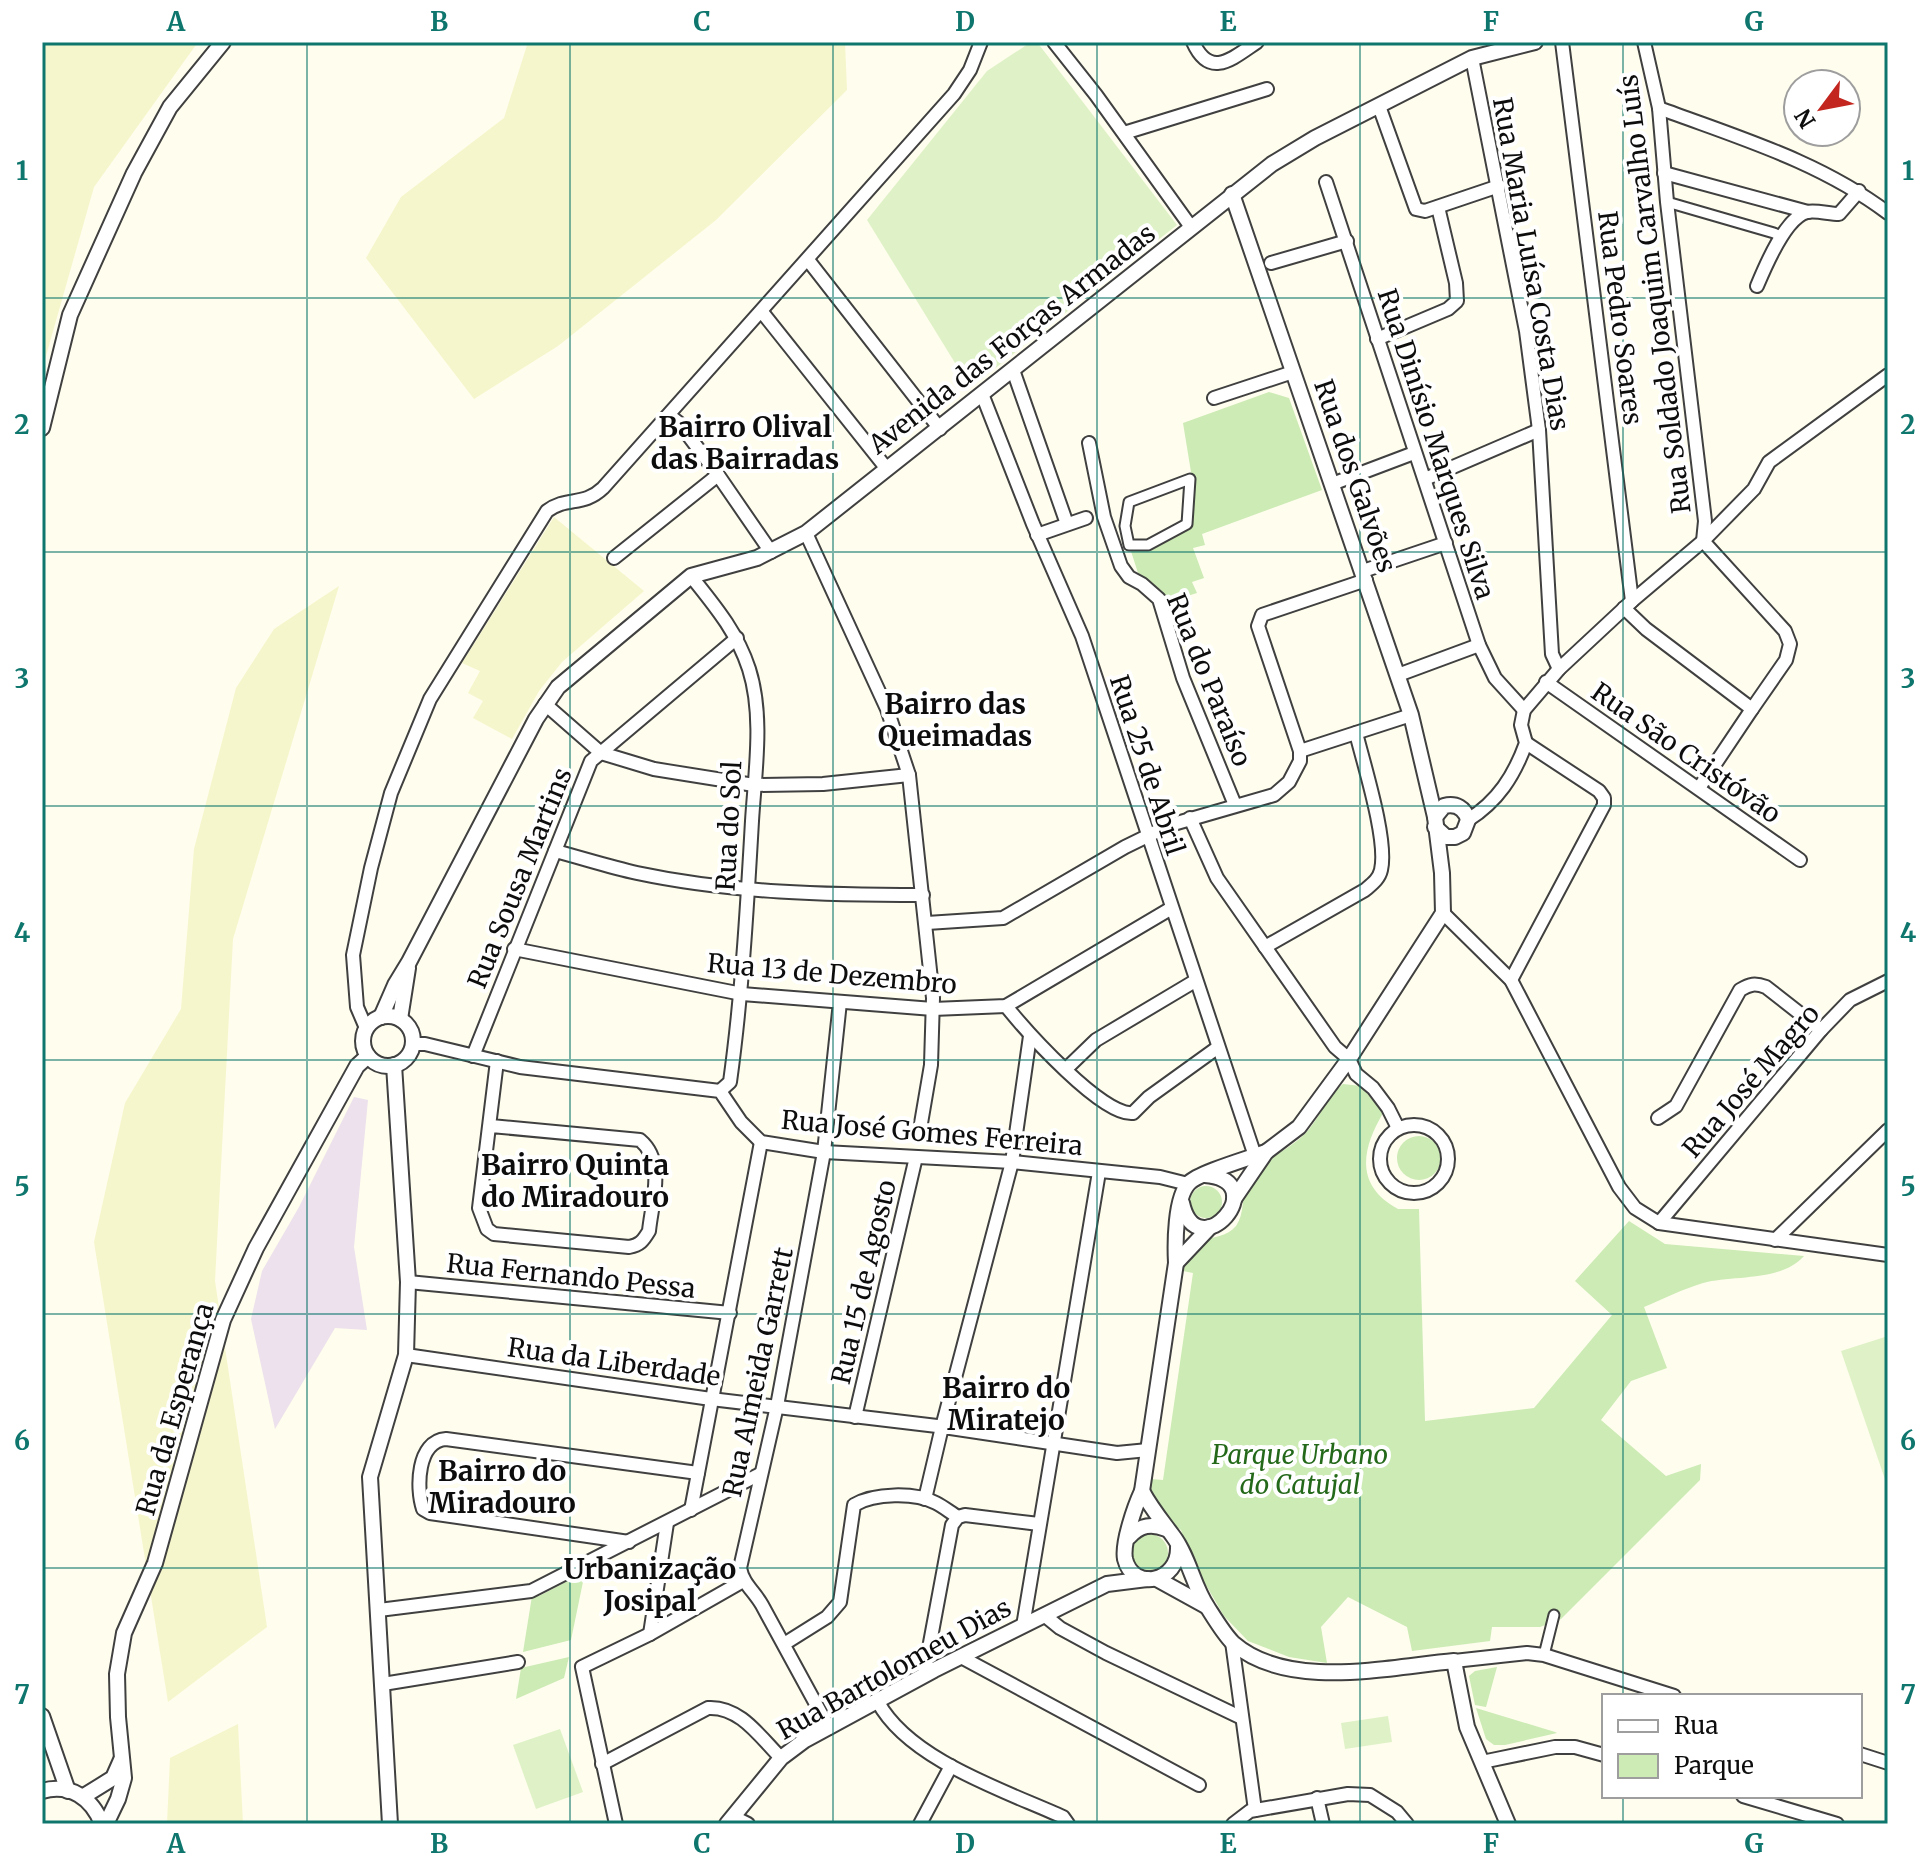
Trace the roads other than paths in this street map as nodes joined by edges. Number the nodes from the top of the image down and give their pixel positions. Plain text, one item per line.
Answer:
1 (223, 42) edge
2 (981, 42) edge
3 (1054, 42) edge
4 (1193, 42) edge
5 (1257, 42) edge
6 (1535, 42) edge
7 (1562, 42) edge
8 (1644, 42) edge
9 (1472, 58) junction
10 (1267, 89) dead end
11 (1379, 106) junction
12 (1659, 108) junction
13 (1124, 133) junction
14 (1664, 173) junction
15 (1326, 182) dead end
16 (1499, 186) junction
17 (1859, 191) junction
18 (1232, 194) junction
19 (1667, 202) junction
20 (1438, 207) junction
21 (1808, 212) junction
22 (1888, 213) edge
23 (1191, 227) junction
24 (1782, 237) junction
25 (1347, 241) junction
26 (808, 260) junction
27 (1271, 263) dead end
28 (1757, 286) dead end
29 (762, 312) junction
30 (1377, 339) junction
31 (1013, 370) junction
32 (1293, 372) junction
33 (1888, 375) edge
34 (982, 394) junction
35 (1214, 398) dead end
36 (670, 416) junction
37 (42, 428) edge
38 (940, 429) junction
39 (1539, 430) junction
40 (1089, 443) dead end
41 (1414, 453) junction
42 (887, 469) junction
43 (718, 475) junction
44 (1425, 479) junction
45 (1332, 484) junction
46 (1086, 518) dead end
47 (1067, 524) junction
48 (806, 533) junction
49 (1037, 535) junction
50 (1703, 541) junction
51 (1127, 542) joint
52 (1446, 543) junction
53 (771, 552) junction
54 (614, 558) dead end
55 (691, 576) junction
56 (1365, 576) junction
57 (1628, 604) junction
58 (737, 638) junction
59 (1479, 645) junction
60 (1559, 669) junction
61 (1398, 675) junction
62 (1546, 682) junction
63 (545, 704) junction
64 (1752, 709) junction
65 (1524, 710) junction
66 (1411, 715) junction
67 (1356, 733) junction
68 (1526, 743) junction
69 (1300, 751) junction
70 (601, 753) junction
71 (909, 775) junction
72 (1427, 776) junction
73 (754, 785) junction
74 (1699, 788) junction
75 (1449, 804) junction
76 (1235, 805) junction
77 (1190, 818) junction
78 (1468, 820) junction
79 (1435, 822) junction
80 (1147, 837) junction
81 (1455, 837) junction
82 (555, 851) junction
83 (1800, 860) dead end
84 (1442, 873) junction
85 (748, 889) junction
86 (923, 895) junction
87 (1170, 909) junction
88 (1443, 913) junction
89 (927, 923) junction
90 (1265, 947) junction
91 (514, 949) junction
92 (409, 962) junction
93 (1511, 980) junction
94 (1195, 981) junction
95 (1888, 981) edge
96 (742, 994) junction
97 (840, 1002) junction
98 (1006, 1006) junction
99 (933, 1009) junction
100 (381, 1017) junction
101 (400, 1019) junction
102 (366, 1028) junction
103 (1821, 1030) junction
104 (1030, 1036) junction
105 (412, 1044) junction
106 (1217, 1048) junction
107 (368, 1056) junction
108 (473, 1056) junction
109 (1349, 1059) junction
110 (497, 1061) junction
111 (394, 1065) junction
112 (1066, 1069) junction
113 (720, 1091) junction
114 (1658, 1118) dead end
115 (491, 1126) junction
116 (1398, 1128) junction
117 (1888, 1130) edge
118 (919, 1135) dead end
119 (761, 1142) junction
120 (824, 1152) junction
121 (1260, 1154) junction
122 (916, 1157) junction
123 (1012, 1162) junction
124 (1099, 1172) junction
125 (1205, 1175) junction
126 (1188, 1184) junction
127 (1234, 1199) junction
128 (1182, 1203) junction
129 (1659, 1223) junction
130 (1210, 1227) junction
131 (1775, 1240) junction
132 (1888, 1255) edge
133 (1176, 1263) junction
134 (408, 1282) junction
135 (730, 1313) junction
136 (406, 1355) junction
137 (711, 1399) junction
138 (777, 1406) junction
139 (855, 1417) junction
140 (942, 1427) junction
141 (1052, 1443) junction
142 (1148, 1450) junction
143 (698, 1473) junction
144 (760, 1474) junction
145 (1142, 1491) junction
146 (925, 1499) junction
147 (691, 1510) junction
148 (958, 1517) junction
149 (667, 1523) junction
150 (1039, 1524) junction
151 (1166, 1529) junction
152 (1129, 1537) junction
153 (629, 1542) junction
154 (1178, 1546) junction
155 (1125, 1558) junction
156 (1152, 1579) junction
157 (743, 1581) junction
158 (1107, 1584) junction
159 (1206, 1606) junction
160 (379, 1610) junction
161 (1044, 1615) junction
162 (1554, 1615) dead end
163 (1023, 1626) junction
164 (650, 1634) junction
165 (1232, 1642) junction
166 (784, 1644) junction
167 (1544, 1655) junction
168 (961, 1657) junction
169 (1454, 1661) junction
170 (518, 1662) dead end
171 (924, 1675) junction
172 (383, 1684) junction
173 (1668, 1694) edge
174 (878, 1702) junction
175 (42, 1716) edge
176 (1242, 1718) junction
177 (829, 1728) junction
178 (1602, 1754) edge
179 (1862, 1755) edge
180 (122, 1756) junction
181 (781, 1758) junction
182 (1482, 1762) junction
183 (1888, 1763) edge
184 (602, 1764) junction
185 (951, 1766) junction
186 (1199, 1785) dead end
187 (42, 1791) edge
188 (68, 1791) junction
189 (84, 1796) junction
190 (1317, 1798) junction
191 (1750, 1798) edge
192 (1252, 1815) edge
193 (730, 1820) edge
194 (104, 1824) edge
195 (390, 1824) edge
196 (616, 1824) edge
197 (748, 1824) edge
198 (920, 1824) edge
199 (1068, 1824) edge
200 (1233, 1824) edge
201 (1323, 1824) edge
202 (1407, 1824) edge
203 (1508, 1824) edge
204 (1837, 1824) edge

1 - 37 street
2 - 26 street
3 - 13 street
4 - 5 street
6 - 9 street, Avenida das Forças Armadas
7 - 57 street, Rua Pedro Soares
8 - 12 street, Rua Soldado Joaquim Carvalho Luís
9 - 11 street, Avenida das Forças Armadas
9 - 16 street, Rua Maria Luísa Costa Dias
10 - 13 street
11 - 18 street, Avenida das Forças Armadas
11 - 20 street
12 - 14 street, Rua Soldado Joaquim Carvalho Luís
12 - 17 street
13 - 23 street
14 - 19 street, Rua Soldado Joaquim Carvalho Luís
14 - 21 street
15 - 25 street, Rua Dinísio Marques Silva
16 - 20 street
16 - 39 street, Rua Maria Luísa Costa Dias
17 - 21 street
17 - 22 street
18 - 23 street, Avenida das Forças Armadas
18 - 32 street, Rua dos Galvões
19 - 24 street
19 - 50 street, Rua Soldado Joaquim Carvalho Luís
20 - 30 street
21 - 24 street
23 - 31 street, Avenida das Forças Armadas
24 - 28 street
25 - 27 street
25 - 30 street, Rua Dinísio Marques Silva
26 - 29 street
26 - 38 street
29 - 36 street
29 - 42 street
30 - 41 street, Rua Dinísio Marques Silva
31 - 34 street, Avenida das Forças Armadas
31 - 47 street
32 - 35 street
32 - 45 street, Rua dos Galvões
33 - 50 street
34 - 38 street, Avenida das Forças Armadas
34 - 49 street, Rua 25 de Abril
36 - 43 street
36 - 102 street
38 - 42 street, Avenida das Forças Armadas
39 - 44 street
39 - 60 street, Rua Maria Luísa Costa Dias
40 - 76 street, Rua do Paraíso
41 - 44 street, Rua Dinísio Marques Silva
41 - 45 street
42 - 48 street, Avenida das Forças Armadas
43 - 53 street
43 - 54 street
44 - 52 street, Rua Dinísio Marques Silva
45 - 56 street, Rua dos Galvões
46 - 47 street
47 - 49 street
48 - 53 street, Avenida das Forças Armadas
48 - 71 street
49 - 80 street, Rua 25 de Abril
50 - 57 street
50 - 64 street
51 - 51 street
52 - 56 street
52 - 59 street, Rua Dinísio Marques Silva
53 - 55 street, Avenida das Forças Armadas
55 - 58 street, Rua do Sol
55 - 63 street, Avenida das Forças Armadas
56 - 61 street, Rua dos Galvões
56 - 69 street
57 - 60 street
57 - 64 street
58 - 70 street, Rua Sousa Martins
58 - 73 street, Rua do Sol
59 - 61 street
59 - 65 street, Rua Dinísio Marques Silva
60 - 62 street
61 - 66 street, Rua dos Galvões
62 - 65 street
62 - 74 street, Rua São Cristóvão
63 - 70 street
63 - 92 street, Avenida das Forças Armadas
64 - 74 street
65 - 68 street
66 - 67 street
66 - 72 street, Rua dos Galvões
67 - 69 street
67 - 90 street
68 - 78 street
68 - 93 street
69 - 76 street
70 - 73 street
70 - 82 street, Rua Sousa Martins
71 - 73 street
71 - 86 street
72 - 75 street, Rua dos Galvões
72 - 79 street, Rua dos Galvões
73 - 85 street, Rua do Sol
74 - 83 street, Rua São Cristóvão
75 - 78 street
75 - 79 street
76 - 77 street
77 - 80 street
77 - 90 street
78 - 81 street
79 - 81 street
79 - 84 street
80 - 87 street, Rua 25 de Abril
80 - 89 street
81 - 84 street
82 - 85 street
82 - 91 street, Rua Sousa Martins
84 - 88 street
85 - 86 street
85 - 96 street, Rua do Sol
86 - 89 street
87 - 94 street, Rua 25 de Abril
87 - 98 street, Rua 13 de Dezembro
88 - 93 street
88 - 109 street
89 - 99 street
90 - 109 street
91 - 96 street, Rua 13 de Dezembro
91 - 108 street, Rua Sousa Martins
92 - 100 street, Avenida das Forças Armadas
92 - 101 street, Avenida das Forças Armadas
93 - 129 street
94 - 106 street, Rua 25 de Abril
94 - 112 street
95 - 103 street, Rua José Magro
96 - 97 street, Rua 13 de Dezembro
96 - 113 street, Rua do Sol
97 - 99 street, Rua 13 de Dezembro
97 - 120 street, Rua Almeida Garrett
98 - 99 street, Rua 13 de Dezembro
98 - 104 street
99 - 118 street
100 - 101 street
100 - 102 street
101 - 105 street
102 - 107 street
103 - 114 street
103 - 129 street, Rua José Magro
104 - 112 street
104 - 123 street
105 - 108 street
105 - 111 street
106 - 112 street
106 - 121 street, Rua 25 de Abril
107 - 111 street
107 - 180 street, Rua da Esperança
108 - 110 street
109 - 116 street
109 - 121 street
110 - 113 street
110 - 115 street
111 - 134 street
113 - 119 street, Rua José Gomes Ferreira
115 - 115 street
116 - 116 street
117 - 131 street
119 - 120 street, Rua José Gomes Ferreira
119 - 135 street
120 - 122 street, Rua José Gomes Ferreira
120 - 138 street, Rua Almeida Garrett
121 - 125 street
121 - 127 street
122 - 123 street, Rua José Gomes Ferreira
122 - 139 street, Rua 15 de Agosto
123 - 124 street, Rua José Gomes Ferreira
123 - 140 street
124 - 126 street, Rua José Gomes Ferreira
124 - 141 street
125 - 126 street
125 - 127 street
126 - 128 street
127 - 130 street
128 - 130 street
128 - 133 street
129 - 131 street
130 - 133 street
131 - 132 street
133 - 142 street
134 - 135 street, Rua Fernando Pessa
134 - 136 street
135 - 137 street
136 - 137 street, Rua da Liberdade
136 - 160 street
137 - 138 street, Rua da Liberdade
137 - 143 street
138 - 139 street, Rua da Liberdade
138 - 144 street, Rua Almeida Garrett
139 - 140 street, Rua da Liberdade
140 - 141 street, Rua da Liberdade
140 - 146 street
141 - 142 street, Rua da Liberdade
141 - 150 street
142 - 145 street
143 - 147 street
143 - 153 street
144 - 147 street
144 - 157 street, Rua Almeida Garrett
145 - 151 street
145 - 152 street
146 - 148 street
146 - 166 street
147 - 149 street
148 - 150 street
148 - 171 street
149 - 153 street
149 - 164 street
150 - 163 street
151 - 152 street
151 - 154 street
152 - 155 street
153 - 160 street
154 - 156 street
154 - 159 street
155 - 156 street
155 - 158 street, Rua Bartolomeu Dias
156 - 158 street, Rua Bartolomeu Dias
156 - 159 street
157 - 164 street
157 - 166 street
158 - 161 street, Rua Bartolomeu Dias
159 - 165 street
160 - 172 street
161 - 163 street, Rua Bartolomeu Dias
161 - 176 street
162 - 167 street
163 - 168 street, Rua Bartolomeu Dias
164 - 184 street
165 - 169 street
165 - 176 street
166 - 177 street
167 - 169 street
167 - 173 street
168 - 171 street, Rua Bartolomeu Dias
168 - 186 street
169 - 182 street
170 - 172 street
171 - 174 street, Rua Bartolomeu Dias
172 - 195 street
174 - 177 street, Rua Bartolomeu Dias
174 - 185 street
175 - 188 street
176 - 192 street
177 - 181 street, Rua Bartolomeu Dias
178 - 182 street
179 - 183 street
180 - 189 street
180 - 194 street, Rua da Esperança
181 - 184 street
181 - 193 street, Rua Bartolomeu Dias
182 - 203 street
184 - 196 street
185 - 198 street
185 - 199 street
187 - 188 street
188 - 189 street
189 - 194 street
190 - 192 street
190 - 201 street
190 - 202 street
191 - 204 street
192 - 200 street
193 - 197 street

